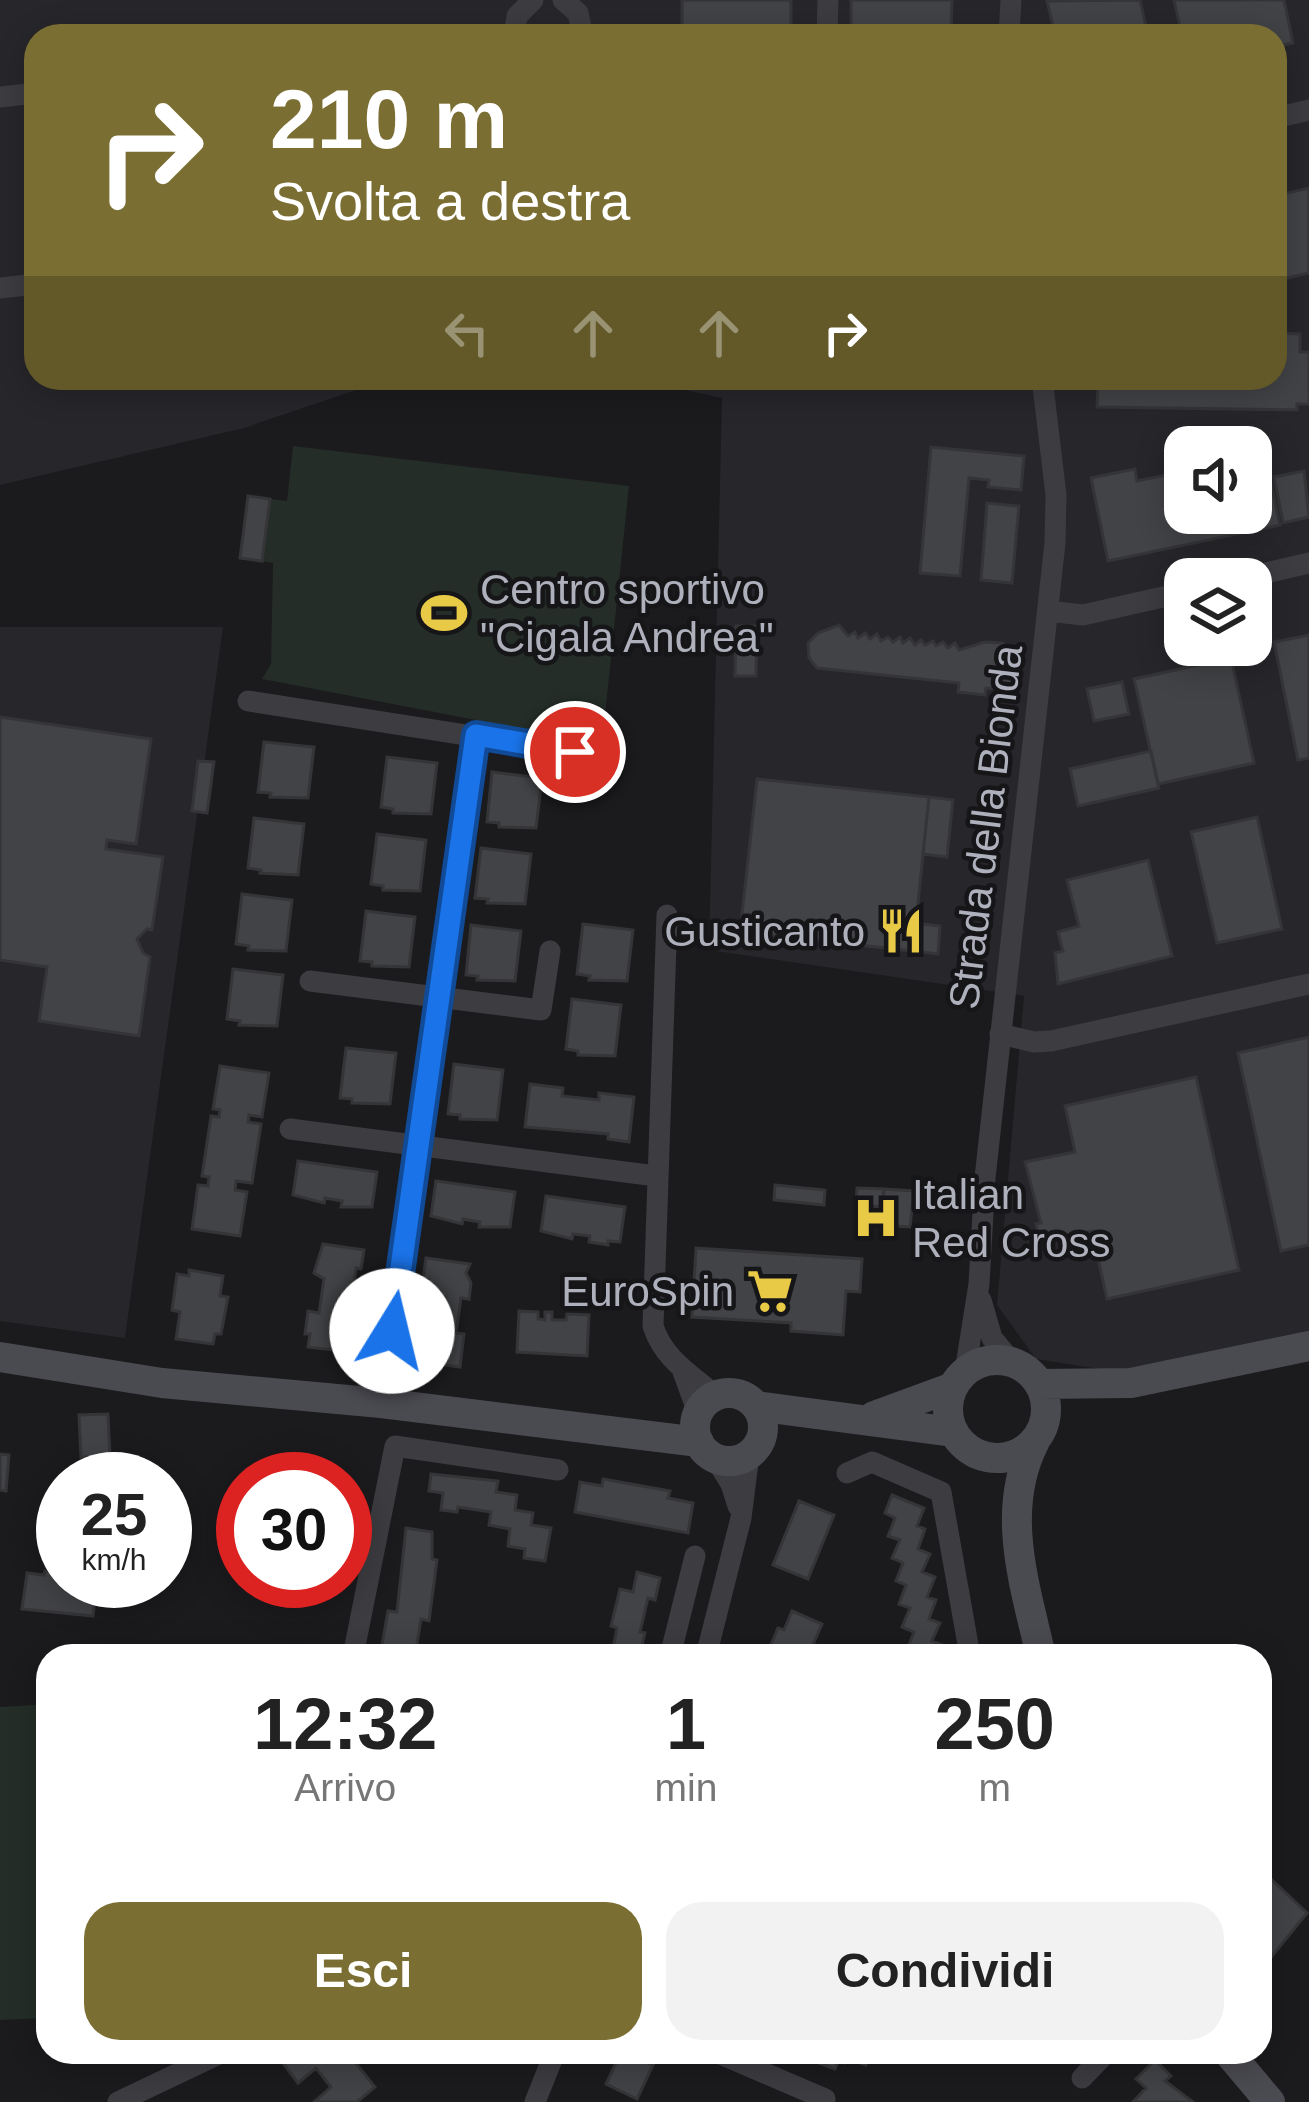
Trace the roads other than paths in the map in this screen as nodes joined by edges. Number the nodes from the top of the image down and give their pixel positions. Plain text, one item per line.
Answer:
1 (533, 0) edge
2 (563, 0) edge
3 (516, 24) edge
4 (580, 24) edge
5 (1043, 390) edge
6 (1309, 563) edge
7 (1272, 572) edge
8 (1164, 597) edge
9 (1048, 610) junction
10 (248, 701) dead end
11 (476, 735) junction
12 (575, 752) dead end
13 (667, 915) dead end
14 (550, 951) dead end
15 (310, 981) dead end
16 (1309, 984) edge
17 (440, 1000) junction
18 (1000, 1034) junction
19 (290, 1130) dead end
20 (419, 1148) junction
21 (656, 1176) junction
22 (979, 1284) junction
23 (1309, 1346) edge
24 (0, 1357) edge
25 (1012, 1362) junction
26 (959, 1379) junction
27 (1039, 1384) junction
28 (1131, 1384) junction
29 (381, 1403) junction
30 (755, 1406) junction
31 (863, 1418) junction
32 (705, 1425) junction
33 (953, 1432) junction
34 (1039, 1434) junction
35 (755, 1448) junction
36 (983, 1456) junction
37 (558, 1470) dead end
38 (847, 1473) dead end
39 (742, 1518) junction
40 (1017, 1538) junction
41 (695, 1556) dead end
42 (355, 1644) edge
43 (673, 1644) edge
44 (709, 1644) edge
45 (968, 1644) edge
46 (1039, 1644) edge
47 (198, 2064) edge
48 (550, 2064) edge
49 (744, 2064) edge
50 (1095, 2064) edge
51 (1238, 2064) edge
52 (1082, 2078) dead end
53 (825, 2099) dead end
54 (118, 2102) edge
55 (535, 2102) edge
56 (1270, 2102) edge

1 - 3 street
2 - 4 street
5 - 9 street, Strada della Bionda
6 - 7 street
8 - 9 street
9 - 18 street, Strada della Bionda
10 - 11 street
11 - 12 street
11 - 17 street
13 - 21 street
14 - 17 street
15 - 17 street
16 - 18 street
17 - 20 street
18 - 22 street, Strada della Bionda
19 - 20 street
20 - 21 street
20 - 29 street
21 - 32 street
22 - 25 street, Strada della Bionda
22 - 26 street, Strada della Bionda
23 - 28 street
24 - 29 street
25 - 26 street
25 - 27 street
26 - 31 street
26 - 33 street
27 - 28 street
27 - 34 street
28 - 34 street
29 - 32 street
30 - 31 street
30 - 32 street
30 - 35 street
31 - 33 street
31 - 35 street
32 - 35 street
32 - 39 street
33 - 36 street
34 - 36 street
34 - 40 street
35 - 39 street
36 - 40 street
37 - 42 street
38 - 45 street
39 - 44 street
40 - 46 street
41 - 43 street
47 - 54 street
48 - 55 street
49 - 53 street
50 - 52 street
51 - 56 street

